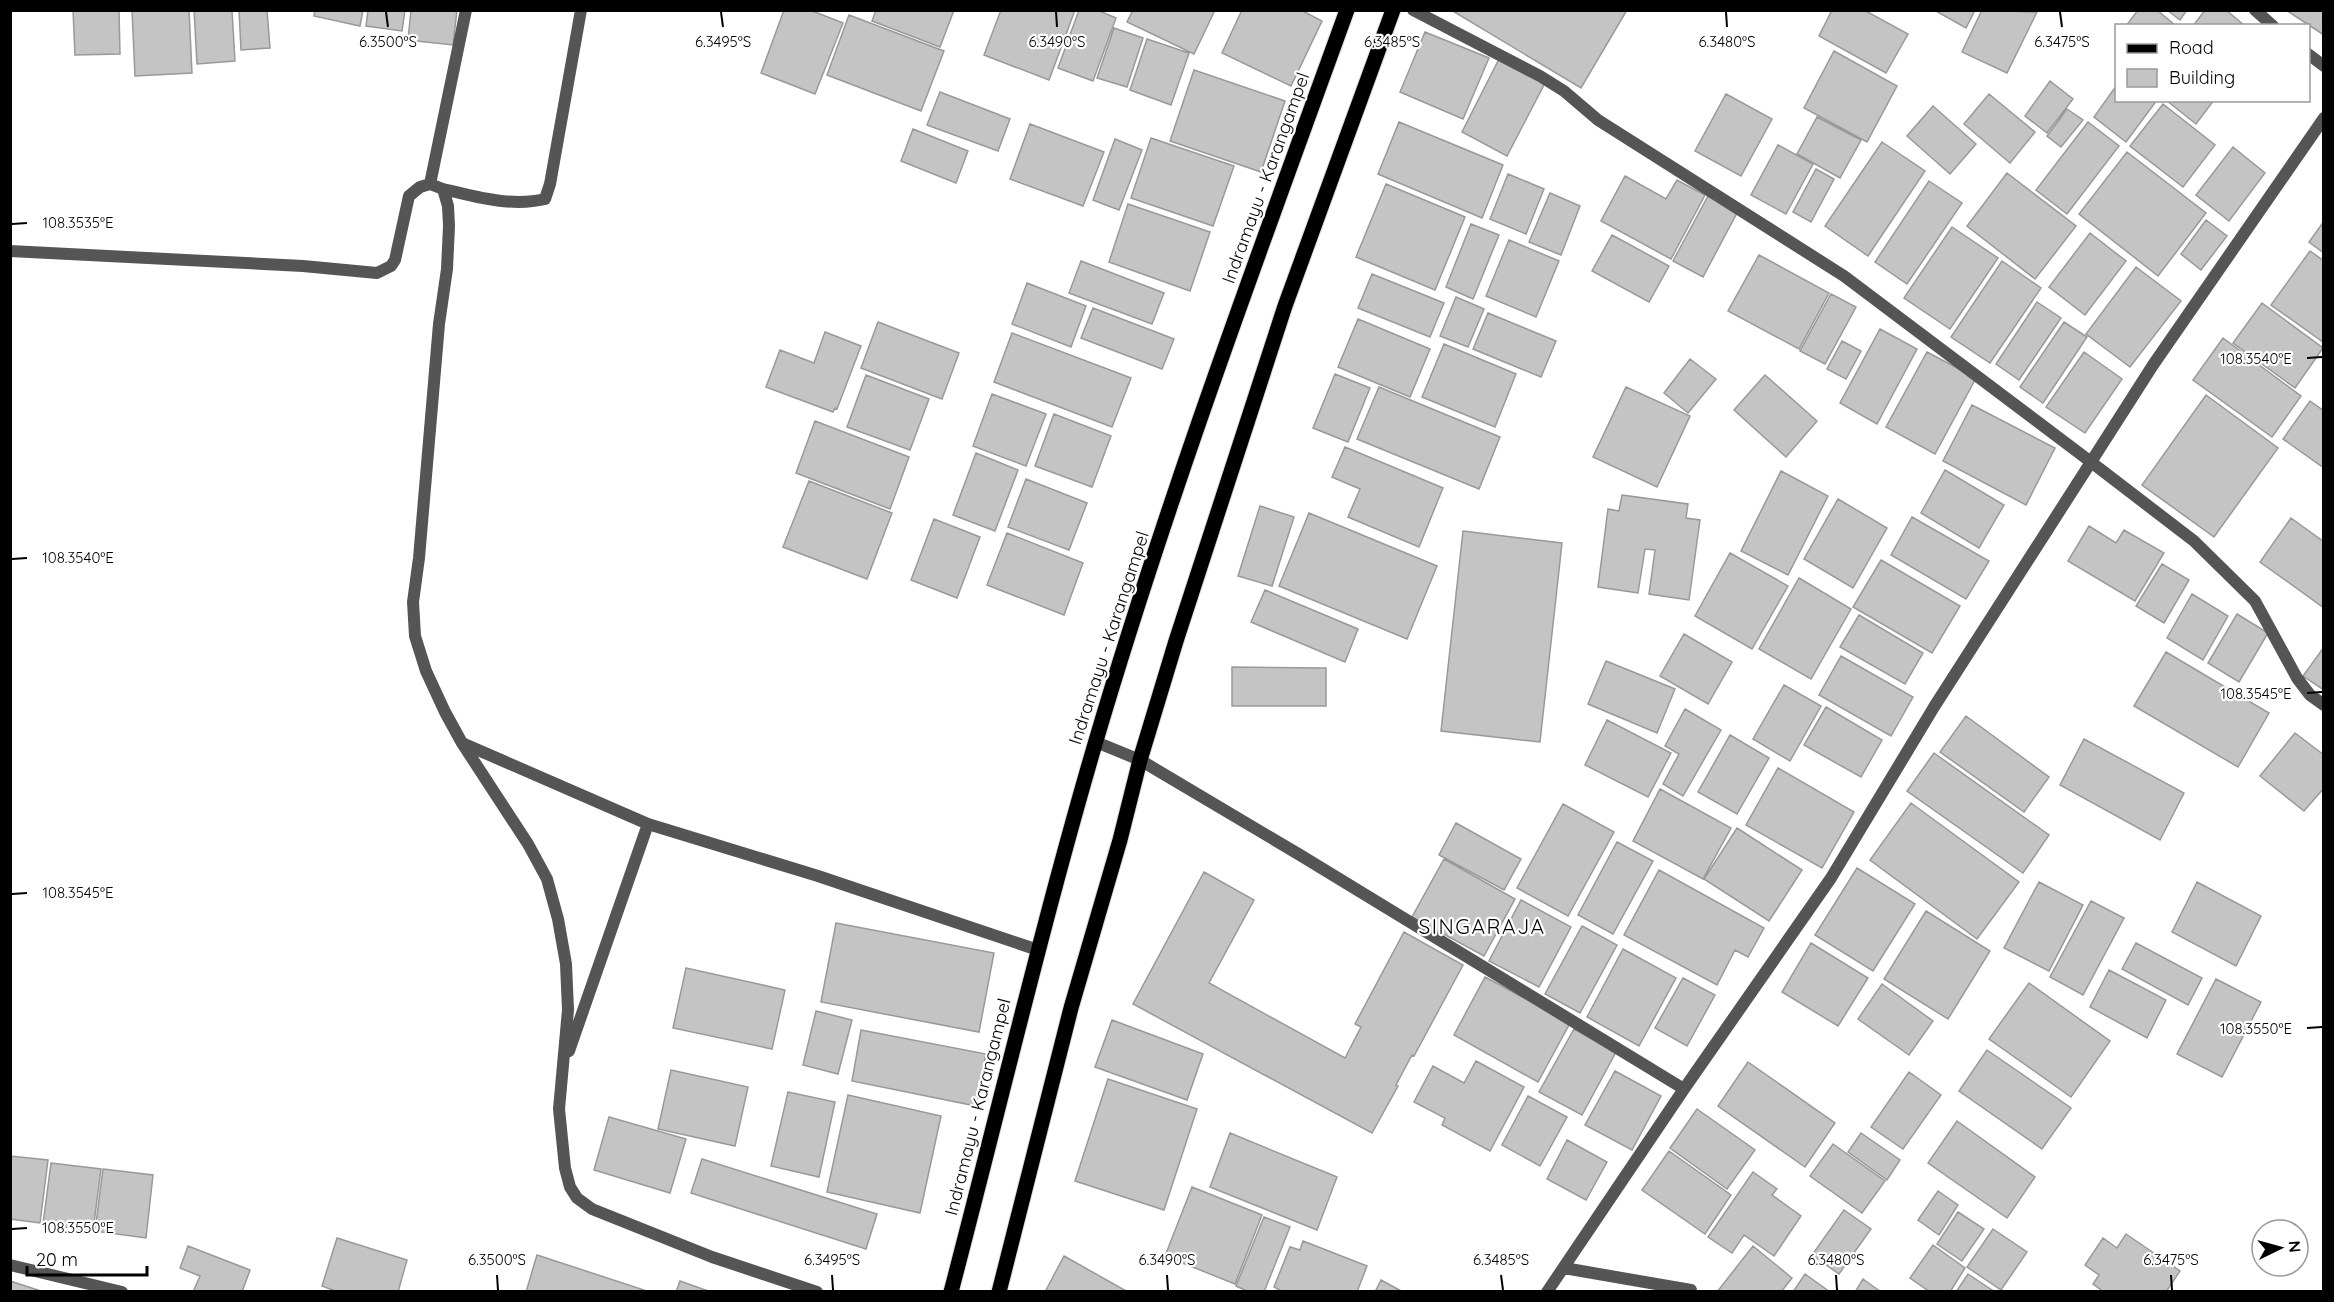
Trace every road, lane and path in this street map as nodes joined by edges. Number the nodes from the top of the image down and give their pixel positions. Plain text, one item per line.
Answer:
1 (466, 10) edge
2 (581, 10) edge
3 (1347, 10) edge
4 (1393, 10) edge
5 (1413, 10) edge
6 (2255, 10) edge
7 (2271, 24) edge
8 (2310, 56) edge
9 (2324, 66) edge
10 (2324, 118) edge
11 (430, 184) junction
12 (443, 189) junction
13 (10, 251) edge
14 (2091, 462) junction
15 (2324, 705) edge
16 (1096, 742) junction
17 (462, 743) junction
18 (1140, 760) junction
19 (648, 824) junction
20 (1038, 950) junction
21 (563, 1068) junction
22 (1684, 1089) junction
23 (10, 1266) edge
24 (1564, 1268) junction
25 (1691, 1290) dead end
26 (122, 1292) edge
27 (817, 1292) edge
28 (951, 1292) edge
29 (999, 1292) edge
30 (1547, 1292) edge

1 - 11 street
2 - 12 street
3 - 16 main road, Indramayu - Karangampel
4 - 18 main road
5 - 14 street
6 - 7 street
8 - 9 street
10 - 14 street
11 - 12 street
11 - 13 street
12 - 17 street
14 - 15 street
14 - 22 street
16 - 18 street
16 - 20 main road, Indramayu - Karangampel
17 - 19 street
17 - 21 street
18 - 22 street
18 - 29 main road
19 - 20 street
19 - 21 street
20 - 28 main road, Indramayu - Karangampel
21 - 27 street
22 - 24 street
23 - 26 street
24 - 25 street
24 - 30 street

